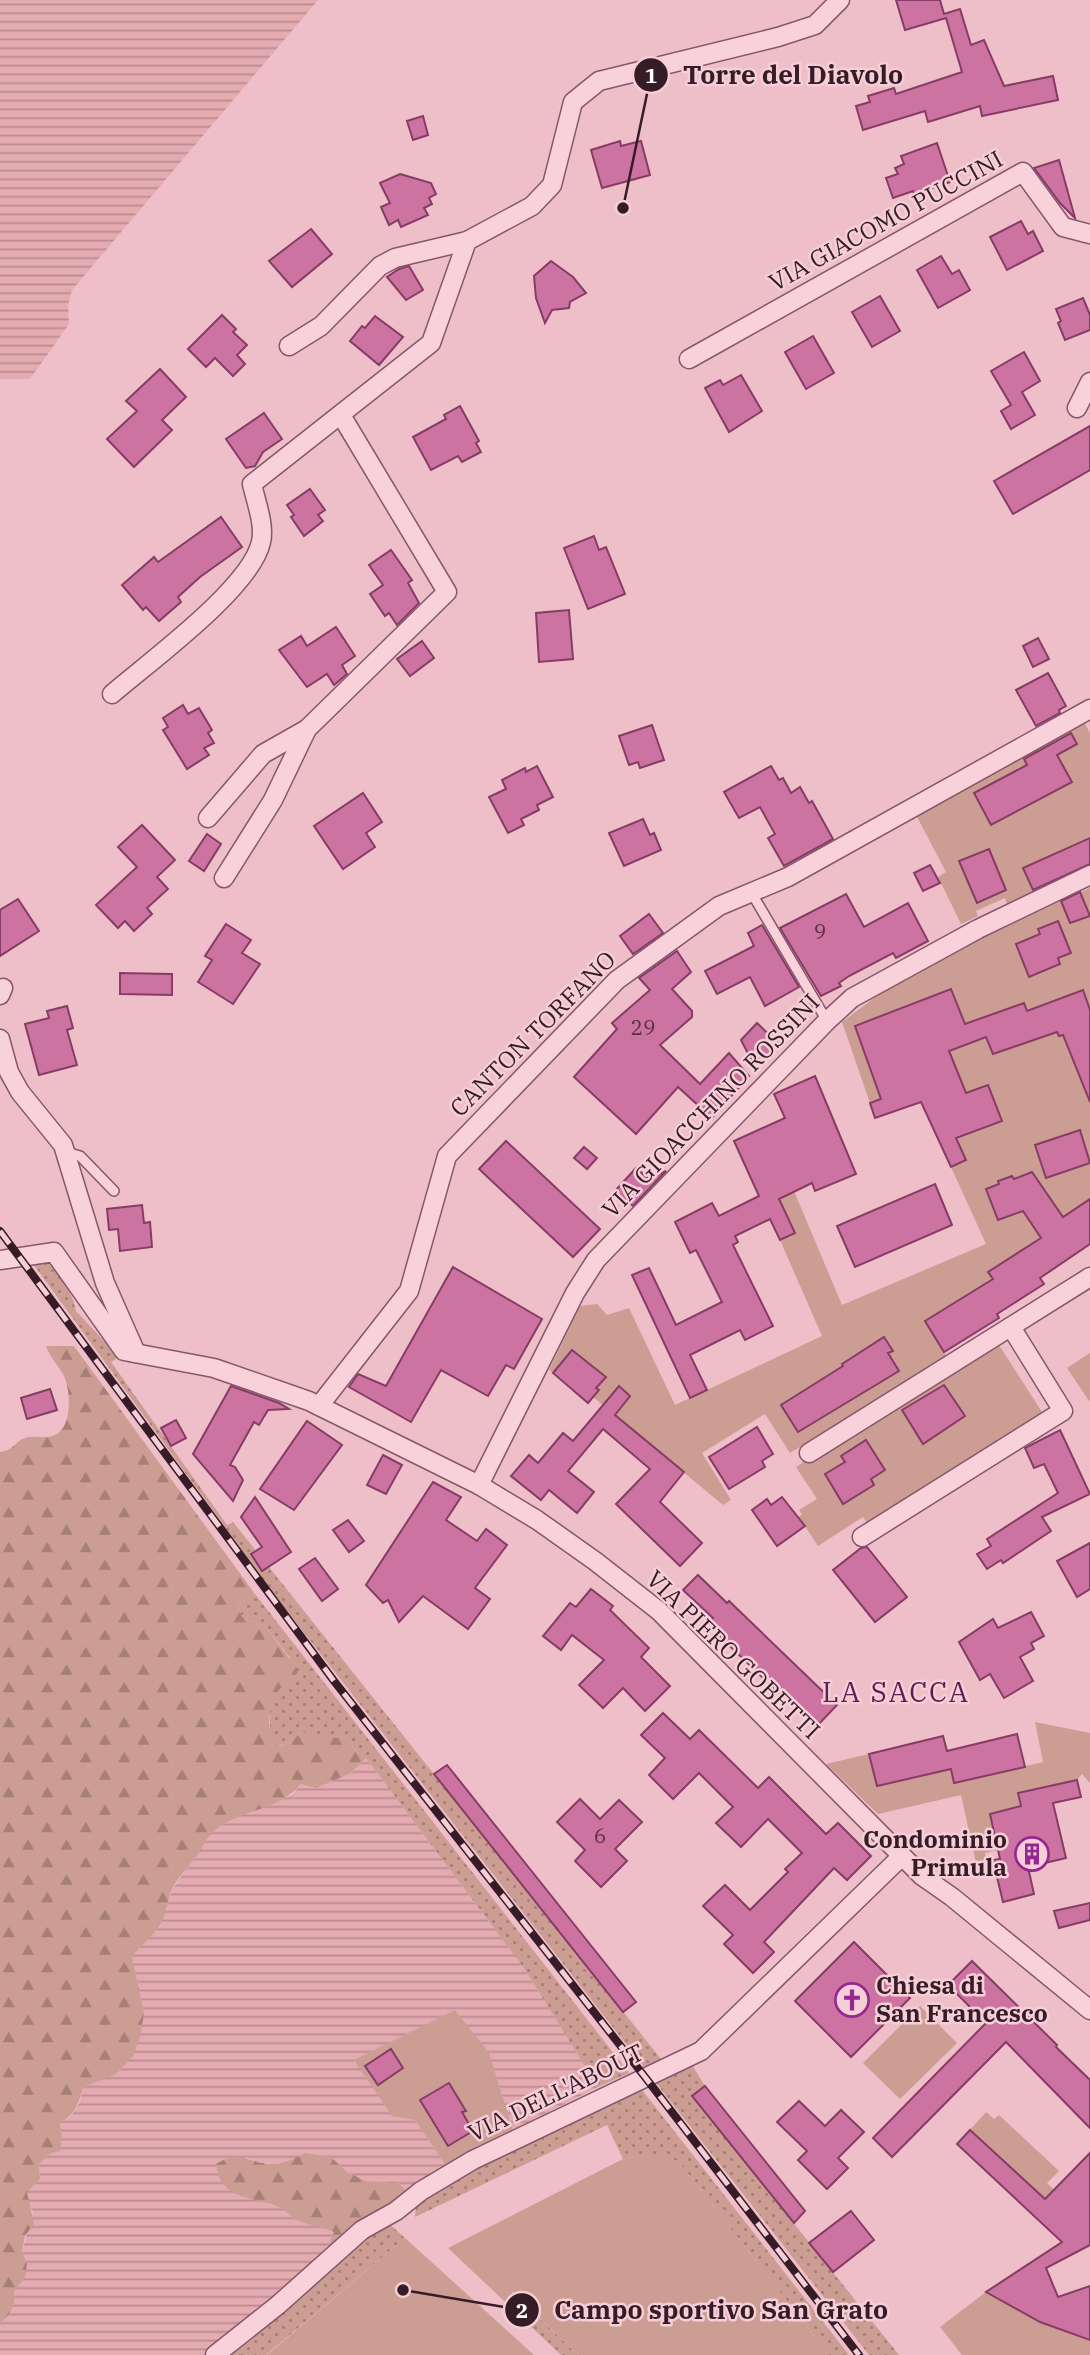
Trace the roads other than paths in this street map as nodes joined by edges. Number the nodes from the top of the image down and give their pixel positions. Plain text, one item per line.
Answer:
1 (840, 0) edge
2 (1090, 234) edge
3 (467, 241) junction
4 (289, 346) dead end
5 (689, 359) dead end
6 (1090, 382) edge
7 (1077, 408) dead end
8 (341, 415) junction
9 (112, 694) dead end
10 (1090, 709) edge
11 (307, 729) junction
12 (208, 818) dead end
13 (1090, 875) edge
14 (224, 878) dead end
15 (751, 892) junction
16 (827, 1021) junction
17 (0, 1039) edge
18 (65, 1152) junction
19 (114, 1191) dead end
20 (0, 1260) edge
21 (1090, 1277) edge
22 (1011, 1326) junction
23 (136, 1353) junction
24 (319, 1406) junction
25 (809, 1454) dead end
26 (480, 1485) junction
27 (862, 1537) dead end
28 (902, 1856) junction
29 (1090, 2010) edge
30 (215, 2355) edge

1 - 3 street
2 - 5 street, VIA GIACOMO PUCCINI
3 - 4 street
3 - 8 street
6 - 7 street
8 - 9 street
8 - 11 street
10 - 15 street, CANTON TORFANO
11 - 12 street
11 - 14 street
13 - 16 street, VIA GIOACCHINO ROSSINI
15 - 16 lane
15 - 24 street, CANTON TORFANO
16 - 26 street, VIA GIOACCHINO ROSSINI
17 - 18 street
18 - 19 lane
18 - 23 street
20 - 23 street, VIA PIERO GOBETTI
21 - 22 street
22 - 25 street
22 - 27 street
23 - 24 street, VIA PIERO GOBETTI
24 - 26 street, VIA PIERO GOBETTI
26 - 28 street, VIA PIERO GOBETTI
28 - 29 street, VIA PIERO GOBETTI
28 - 30 street, VIA DELL'ABOUT

